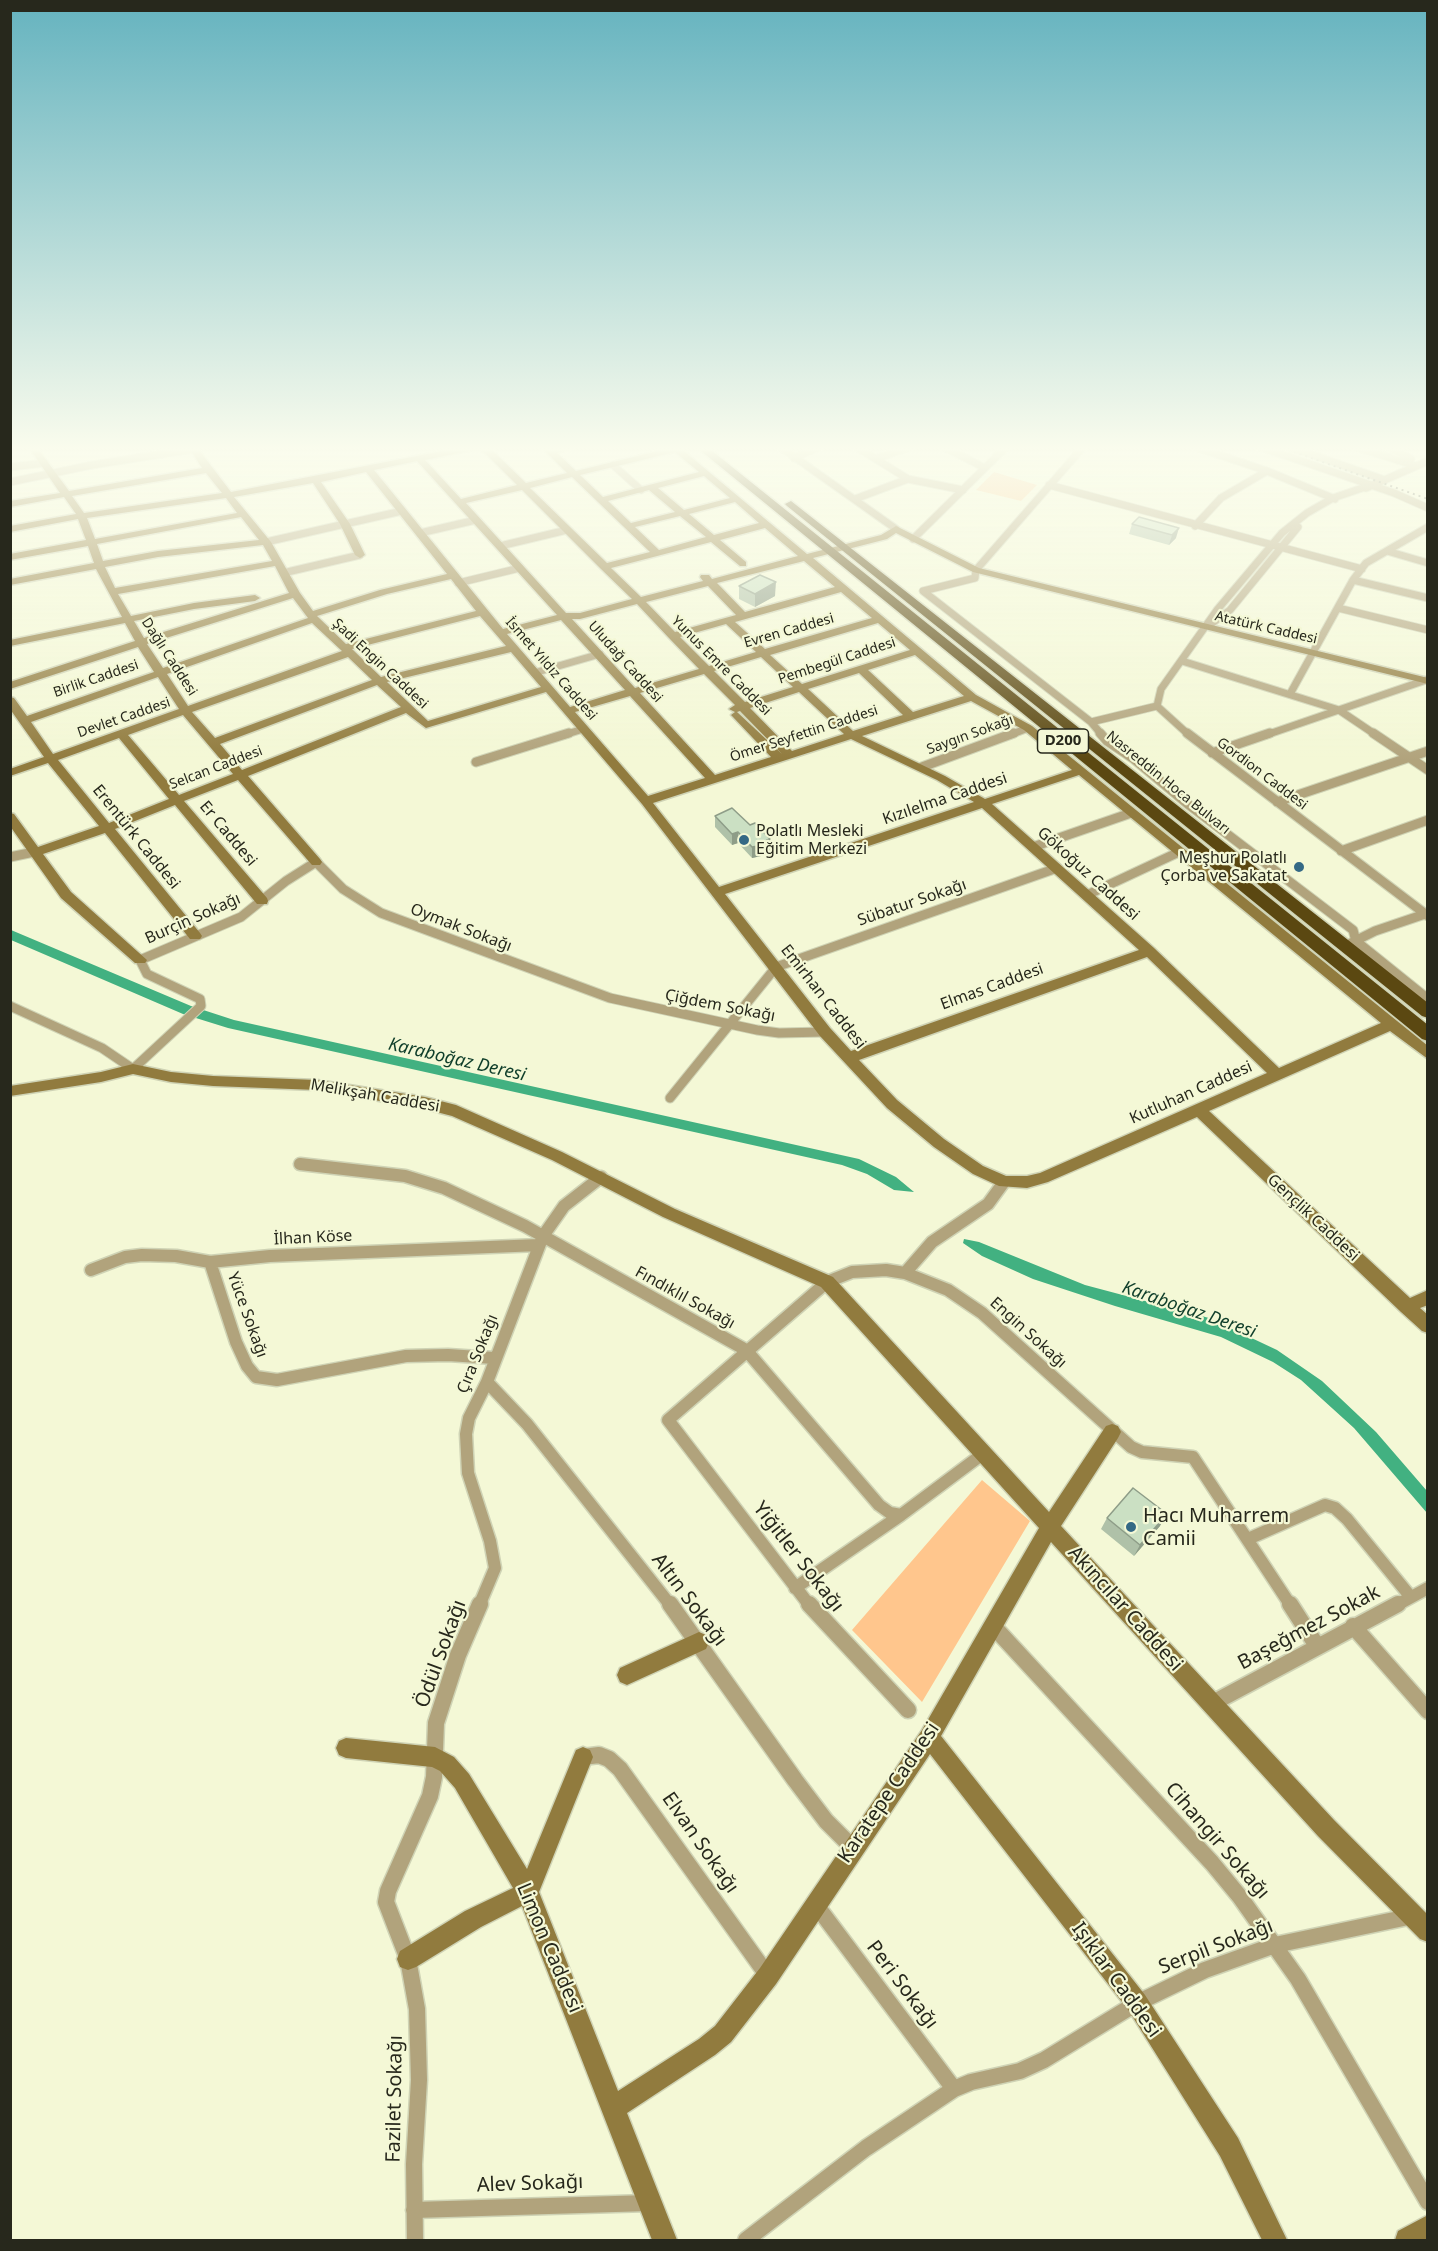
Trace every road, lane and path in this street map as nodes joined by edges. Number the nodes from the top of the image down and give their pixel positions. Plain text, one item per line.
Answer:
1 (40, 551) edge
2 (94, 551) edge
3 (185, 551) edge
4 (271, 551) edge
5 (358, 551) edge
6 (433, 551) edge
7 (505, 551) edge
8 (582, 551) edge
9 (585, 551) edge
10 (664, 551) edge
11 (728, 551) edge
12 (801, 551) edge
13 (810, 551) edge
14 (840, 551) edge
15 (841, 551) edge
16 (939, 551) edge
17 (992, 551) edge
18 (1273, 551) edge
19 (1288, 551) edge
20 (1386, 551) edge
21 (1390, 551) edge
22 (657, 553) joint
23 (803, 553) junction
24 (360, 555) joint
25 (10, 557) edge
26 (277, 563) junction
27 (1428, 563) edge
28 (743, 564) junction
29 (99, 567) junction
30 (604, 567) junction
31 (520, 568) junction
32 (1362, 569) junction
33 (976, 570) junction
34 (283, 573) junction
35 (706, 579) junction
36 (455, 580) junction
37 (1353, 580) junction
38 (10, 582) edge
39 (844, 588) junction
40 (112, 592) junction
41 (295, 594) junction
42 (1428, 598) edge
43 (629, 599) junction
44 (1338, 608) junction
45 (482, 612) junction
46 (565, 616) junction
47 (312, 617) junction
48 (744, 617) junction
49 (128, 619) junction
50 (880, 620) junction
51 (728, 621) junction
52 (1206, 628) junction
53 (1428, 630) edge
54 (500, 633) junction
55 (673, 636) junction
56 (10, 643) edge
57 (141, 643) junction
58 (512, 648) junction
59 (345, 650) junction
60 (917, 651) junction
61 (600, 654) junction
62 (762, 654) junction
63 (1313, 654) junction
64 (1182, 661) junction
65 (861, 669) junction
66 (161, 672) junction
67 (701, 672) junction
68 (534, 673) junction
69 (378, 681) junction
70 (1427, 681) edge
71 (10, 686) edge
72 (548, 688) junction
73 (800, 688) junction
74 (634, 692) junction
75 (1290, 694) junction
76 (972, 697) junction
77 (10, 700) edge
78 (1157, 706) junction
79 (408, 708) junction
80 (737, 708) junction
81 (1339, 710) junction
82 (186, 711) junction
83 (567, 711) junction
84 (910, 716) junction
85 (24, 721) junction
86 (1091, 722) junction
87 (1028, 728) junction
88 (583, 729) junction
89 (121, 734) junction
90 (851, 735) junction
91 (213, 743) junction
92 (1428, 751) edge
93 (1212, 753) junction
94 (784, 757) junction
95 (1410, 758) junction
96 (51, 759) junction
97 (476, 762) dead end
98 (922, 767) junction
99 (1428, 770) edge
100 (1080, 771) junction
101 (10, 773) edge
102 (240, 775) junction
103 (712, 779) junction
104 (177, 800) junction
105 (646, 801) junction
106 (1277, 802) junction
107 (983, 803) junction
108 (1131, 813) junction
109 (10, 817) edge
110 (1428, 820) edge
111 (107, 828) junction
112 (1034, 847) junction
113 (1341, 851) junction
114 (34, 852) junction
115 (1179, 852) junction
116 (10, 857) edge
117 (316, 862) junction
118 (1058, 868) junction
119 (718, 892) junction
120 (1087, 895) junction
121 (262, 901) junction
122 (1427, 914) edge
123 (195, 936) junction
124 (1351, 944) junction
125 (1149, 951) junction
126 (140, 960) junction
127 (776, 967) junction
128 (609, 998) joint
129 (1428, 999) edge
130 (10, 1006) edge
131 (1428, 1012) edge
132 (728, 1024) junction
133 (1390, 1025) junction
134 (825, 1032) junction
135 (1428, 1035) edge
136 (1428, 1054) edge
137 (848, 1058) junction
138 (133, 1069) junction
139 (1277, 1074) junction
140 (10, 1091) edge
141 (670, 1098) dead end
142 (1199, 1110) junction
143 (300, 1164) dead end
144 (601, 1177) junction
145 (1004, 1182) junction
146 (541, 1240) junction
147 (210, 1262) junction
148 (91, 1270) dead end
149 (905, 1273) junction
150 (827, 1282) junction
151 (1428, 1297) edge
152 (1407, 1307) junction
153 (1428, 1326) edge
154 (746, 1350) junction
155 (494, 1358) junction
156 (487, 1382) junction
157 (1112, 1432) junction
158 (984, 1453) junction
159 (901, 1515) junction
160 (1050, 1526) junction
161 (1248, 1539) junction
162 (495, 1568) joint
163 (795, 1588) junction
164 (1428, 1588) edge
165 (1410, 1596) junction
166 (1353, 1626) junction
167 (994, 1627) junction
168 (699, 1642) junction
169 (1317, 1646) junction
170 (627, 1675) dead end
171 (1211, 1704) junction
172 (908, 1710) dead end
173 (1428, 1712) edge
174 (929, 1737) junction
175 (346, 1748) dead end
176 (435, 1757) junction
177 (583, 1757) joint
178 (853, 1848) junction
179 (528, 1892) junction
180 (816, 1905) junction
181 (1413, 1916) junction
182 (1428, 1931) edge
183 (1275, 1945) junction
184 (408, 1959) junction
185 (768, 1976) junction
186 (1137, 2003) junction
187 (954, 2089) junction
188 (613, 2108) junction
189 (1428, 2202) edge
190 (649, 2203) junction
191 (414, 2210) junction
192 (1428, 2227) edge
193 (415, 2241) edge
194 (664, 2241) edge
195 (746, 2241) edge
196 (1275, 2241) edge
197 (1407, 2241) edge

1 - 25 street
2 - 29 street, Dağlı Caddesi
3 - 29 street
4 - 26 street, Şadi Engin Caddesi
5 - 24 street
6 - 36 street, İsmet Yıldız Caddesi
7 - 31 street, Uludağ Caddesi
8 - 43 street, Yunus Emre Caddesi
9 - 30 street, Yunus Emre Caddesi
10 - 22 street
11 - 28 street
12 - 23 street
13 - 23 street
14 - 135 highway, Nasreddin Hoca Bulvarı / D200
15 - 124 highway, Nasreddin Hoca Bulvarı / D200
16 - 33 street, Atatürk Caddesi
17 - 33 street
18 - 52 street
19 - 32 street
20 - 32 street
21 - 27 street
22 - 30 street
23 - 28 street
23 - 35 street
23 - 39 street
24 - 34 street
26 - 34 street, Şadi Engin Caddesi
26 - 40 street
28 - 35 street
29 - 38 street
29 - 40 street, Dağlı Caddesi
30 - 43 street, Yunus Emre Caddesi
31 - 36 street
31 - 46 street, Uludağ Caddesi
32 - 37 street
33 - 52 street, Atatürk Caddesi
33 - 86 street
34 - 41 street, Şadi Engin Caddesi
35 - 43 street
35 - 48 street
36 - 45 street, İsmet Yıldız Caddesi
36 - 47 street, Birlik Caddesi
37 - 42 street
37 - 44 street
39 - 48 street
39 - 50 street
40 - 49 street, Dağlı Caddesi
41 - 47 street, Şadi Engin Caddesi
41 - 49 street
41 - 57 street
43 - 46 street
43 - 55 street, Yunus Emre Caddesi
43 - 67 street, Yunus Emre Caddesi
44 - 53 street
44 - 63 street
45 - 54 street, İsmet Yıldız Caddesi
45 - 59 street, Devlet Caddesi
46 - 54 street
46 - 61 street, Uludağ Caddesi
47 - 59 street, Şadi Engin Caddesi
47 - 66 street, Birlik Caddesi
48 - 51 street
49 - 56 street
49 - 57 street, Dağlı Caddesi
50 - 60 street
50 - 62 street, Evren Caddesi
51 - 55 street
51 - 62 street, Gökoğuz Caddesi
52 - 63 street, Atatürk Caddesi
52 - 64 street
54 - 58 street, İsmet Yıldız Caddesi
55 - 67 street, Yunus Emre Caddesi
57 - 66 street, Dağlı Caddesi
57 - 71 street
58 - 68 street, İsmet Yıldız Caddesi
58 - 69 street
59 - 69 street, Şadi Engin Caddesi
59 - 82 street, Devlet Caddesi
60 - 65 street, Pembegül Caddesi
60 - 76 street
61 - 68 street
61 - 74 street, Uludağ Caddesi
62 - 67 street, Evren Caddesi
62 - 73 street, Gökoğuz Caddesi
63 - 70 street, Atatürk Caddesi
63 - 75 street
64 - 75 street
64 - 78 street
65 - 73 street, Pembegül Caddesi
65 - 84 street
66 - 82 street, Dağlı Caddesi
66 - 85 street, Birlik Caddesi
67 - 74 street, Evren Caddesi
67 - 80 street, Yunus Emre Caddesi
68 - 72 street, İsmet Yıldız Caddesi
69 - 79 street, Şadi Engin Caddesi
69 - 91 street
70 - 81 street
72 - 79 street, Şadi Engin Caddesi
72 - 83 street, İsmet Yıldız Caddesi
73 - 80 street, Pembegül Caddesi
73 - 90 street, Gökoğuz Caddesi
74 - 83 street, Evren Caddesi
74 - 103 street, Uludağ Caddesi
75 - 81 street
76 - 84 street, Ömer Seyfettin Caddesi
76 - 87 street
77 - 85 street, Erentürk Caddesi
78 - 86 street
78 - 93 street, Gordion Caddesi
79 - 102 street, Selcan Caddesi
80 - 94 street, Yunus Emre Caddesi
81 - 93 street
81 - 95 street
82 - 89 street, Devlet Caddesi
82 - 91 street, Dağlı Caddesi
83 - 88 street, İsmet Yıldız Caddesi
84 - 90 street, Ömer Seyfettin Caddesi
85 - 96 street, Erentürk Caddesi
86 - 124 street
87 - 98 street, Saygın Sokağı
87 - 100 street
88 - 97 street
88 - 105 street, İsmet Yıldız Caddesi
89 - 96 street, Devlet Caddesi
89 - 104 street, Er Caddesi
90 - 94 street, Ömer Seyfettin Caddesi
90 - 98 street, Gökoğuz Caddesi
91 - 102 street, Dağlı Caddesi
92 - 95 street
93 - 106 street, Gordion Caddesi
94 - 103 street, Ömer Seyfettin Caddesi
95 - 99 street
95 - 106 street
96 - 101 street, Devlet Caddesi
96 - 111 street, Erentürk Caddesi
98 - 107 street, Gökoğuz Caddesi
100 - 107 street, Kızılelma Caddesi
100 - 108 street
102 - 104 street, Selcan Caddesi
102 - 117 street, Dağlı Caddesi
103 - 105 street, Ömer Seyfettin Caddesi
104 - 111 street, Selcan Caddesi
104 - 121 street, Er Caddesi
105 - 119 street, Emirhan Caddesi
106 - 113 street, Gordion Caddesi
107 - 112 street, Gökoğuz Caddesi
107 - 119 street, Kızılelma Caddesi
108 - 112 street
108 - 115 street
109 - 114 street
110 - 113 street
111 - 114 street, Selcan Caddesi
111 - 123 street, Erentürk Caddesi
112 - 118 street, Gökoğuz Caddesi
113 - 122 street, Gordion Caddesi
114 - 116 street
114 - 126 street
115 - 120 street
115 - 133 street
117 - 121 street, Burçin Sokağı
117 - 128 street, Oymak Sokağı
118 - 120 street, Gökoğuz Caddesi
118 - 127 street, Sübatur Sokağı
119 - 127 street, Emirhan Caddesi
120 - 125 street, Gökoğuz Caddesi
121 - 123 street, Burçin Sokağı
122 - 124 street
123 - 126 street, Burçin Sokağı
124 - 129 street
124 - 131 highway, Nasreddin Hoca Bulvarı / D200
125 - 137 street, Elmas Caddesi
125 - 139 street, Gökoğuz Caddesi
126 - 138 street
127 - 132 street
127 - 134 street, Emirhan Caddesi
128 - 132 street, Çiğdem Sokağı
130 - 138 street, Melikşah Caddesi
132 - 134 street, Çiğdem Sokağı
132 - 141 street
133 - 136 street
133 - 139 street, Kutluhan Caddesi
134 - 137 street, Emirhan Caddesi
137 - 145 street, Emirhan Caddesi
138 - 140 street
138 - 144 street, Melikşah Caddesi
139 - 142 street, Kutluhan Caddesi
142 - 145 street, Kutluhan Caddesi
142 - 152 street, Gençlik Caddesi
143 - 146 street, Fındıklıl Sokağı
144 - 146 street, Çıra Sokağı
144 - 150 street, Melikşah Caddesi
145 - 149 street
146 - 147 street, İlhan Köse
146 - 154 street, Fındıklıl Sokağı
146 - 155 street, Çıra Sokağı
147 - 148 street, İlhan Köse
147 - 155 street, Yüce Sokağı
149 - 150 street, Engin Sokağı
149 - 157 street, Engin Sokağı
150 - 154 street
150 - 158 street, Akıncılar Caddesi
151 - 152 street
152 - 153 street, Gençlik Caddesi
154 - 159 street, Fındıklıl Sokağı
154 - 163 street, Yiğitler Sokağı
155 - 156 street, Çıra Sokağı
156 - 162 street, Çıra Sokağı
156 - 168 street, Altın Sokağı
157 - 160 street, Karatepe Caddesi
157 - 161 street, Engin Sokağı
158 - 159 street
158 - 160 street, Akıncılar Caddesi
159 - 163 street
160 - 167 street, Karatepe Caddesi
160 - 171 street, Akıncılar Caddesi
161 - 165 street
161 - 169 street
162 - 176 street, Ödül Sokağı
163 - 172 street, Yiğitler Sokağı
164 - 165 street, Başeğmez Sokak
165 - 166 street, Başeğmez Sokak
166 - 169 street, Başeğmez Sokak
166 - 173 street
167 - 174 street, Karatepe Caddesi
167 - 183 street, Cihangir Sokağı
168 - 170 street
168 - 178 street, Altın Sokağı
169 - 171 street, Başeğmez Sokak
171 - 181 street, Akıncılar Caddesi
174 - 178 street, Karatepe Caddesi
174 - 186 street, Işıklar Caddesi
175 - 176 street
176 - 179 street, Limon Caddesi
176 - 184 street, Ödül Sokağı
177 - 179 street
177 - 185 street, Elvan Sokağı
178 - 180 street, Karatepe Caddesi
179 - 184 street
179 - 188 street, Limon Caddesi
180 - 185 street, Karatepe Caddesi
180 - 187 street, Peri Sokağı
181 - 182 street, Akıncılar Caddesi
181 - 183 street, Serpil Sokağı
183 - 186 street, Serpil Sokağı
183 - 189 street, Cihangir Sokağı
184 - 191 street, Fazilet Sokağı
185 - 188 street, Karatepe Caddesi
186 - 187 street, Serpil Sokağı
186 - 196 street, Işıklar Caddesi
187 - 195 street, Serpil Sokağı
188 - 190 street, Limon Caddesi
190 - 191 street, Alev Sokağı
190 - 194 street, Limon Caddesi
191 - 193 street, Fazilet Sokağı
192 - 197 street

